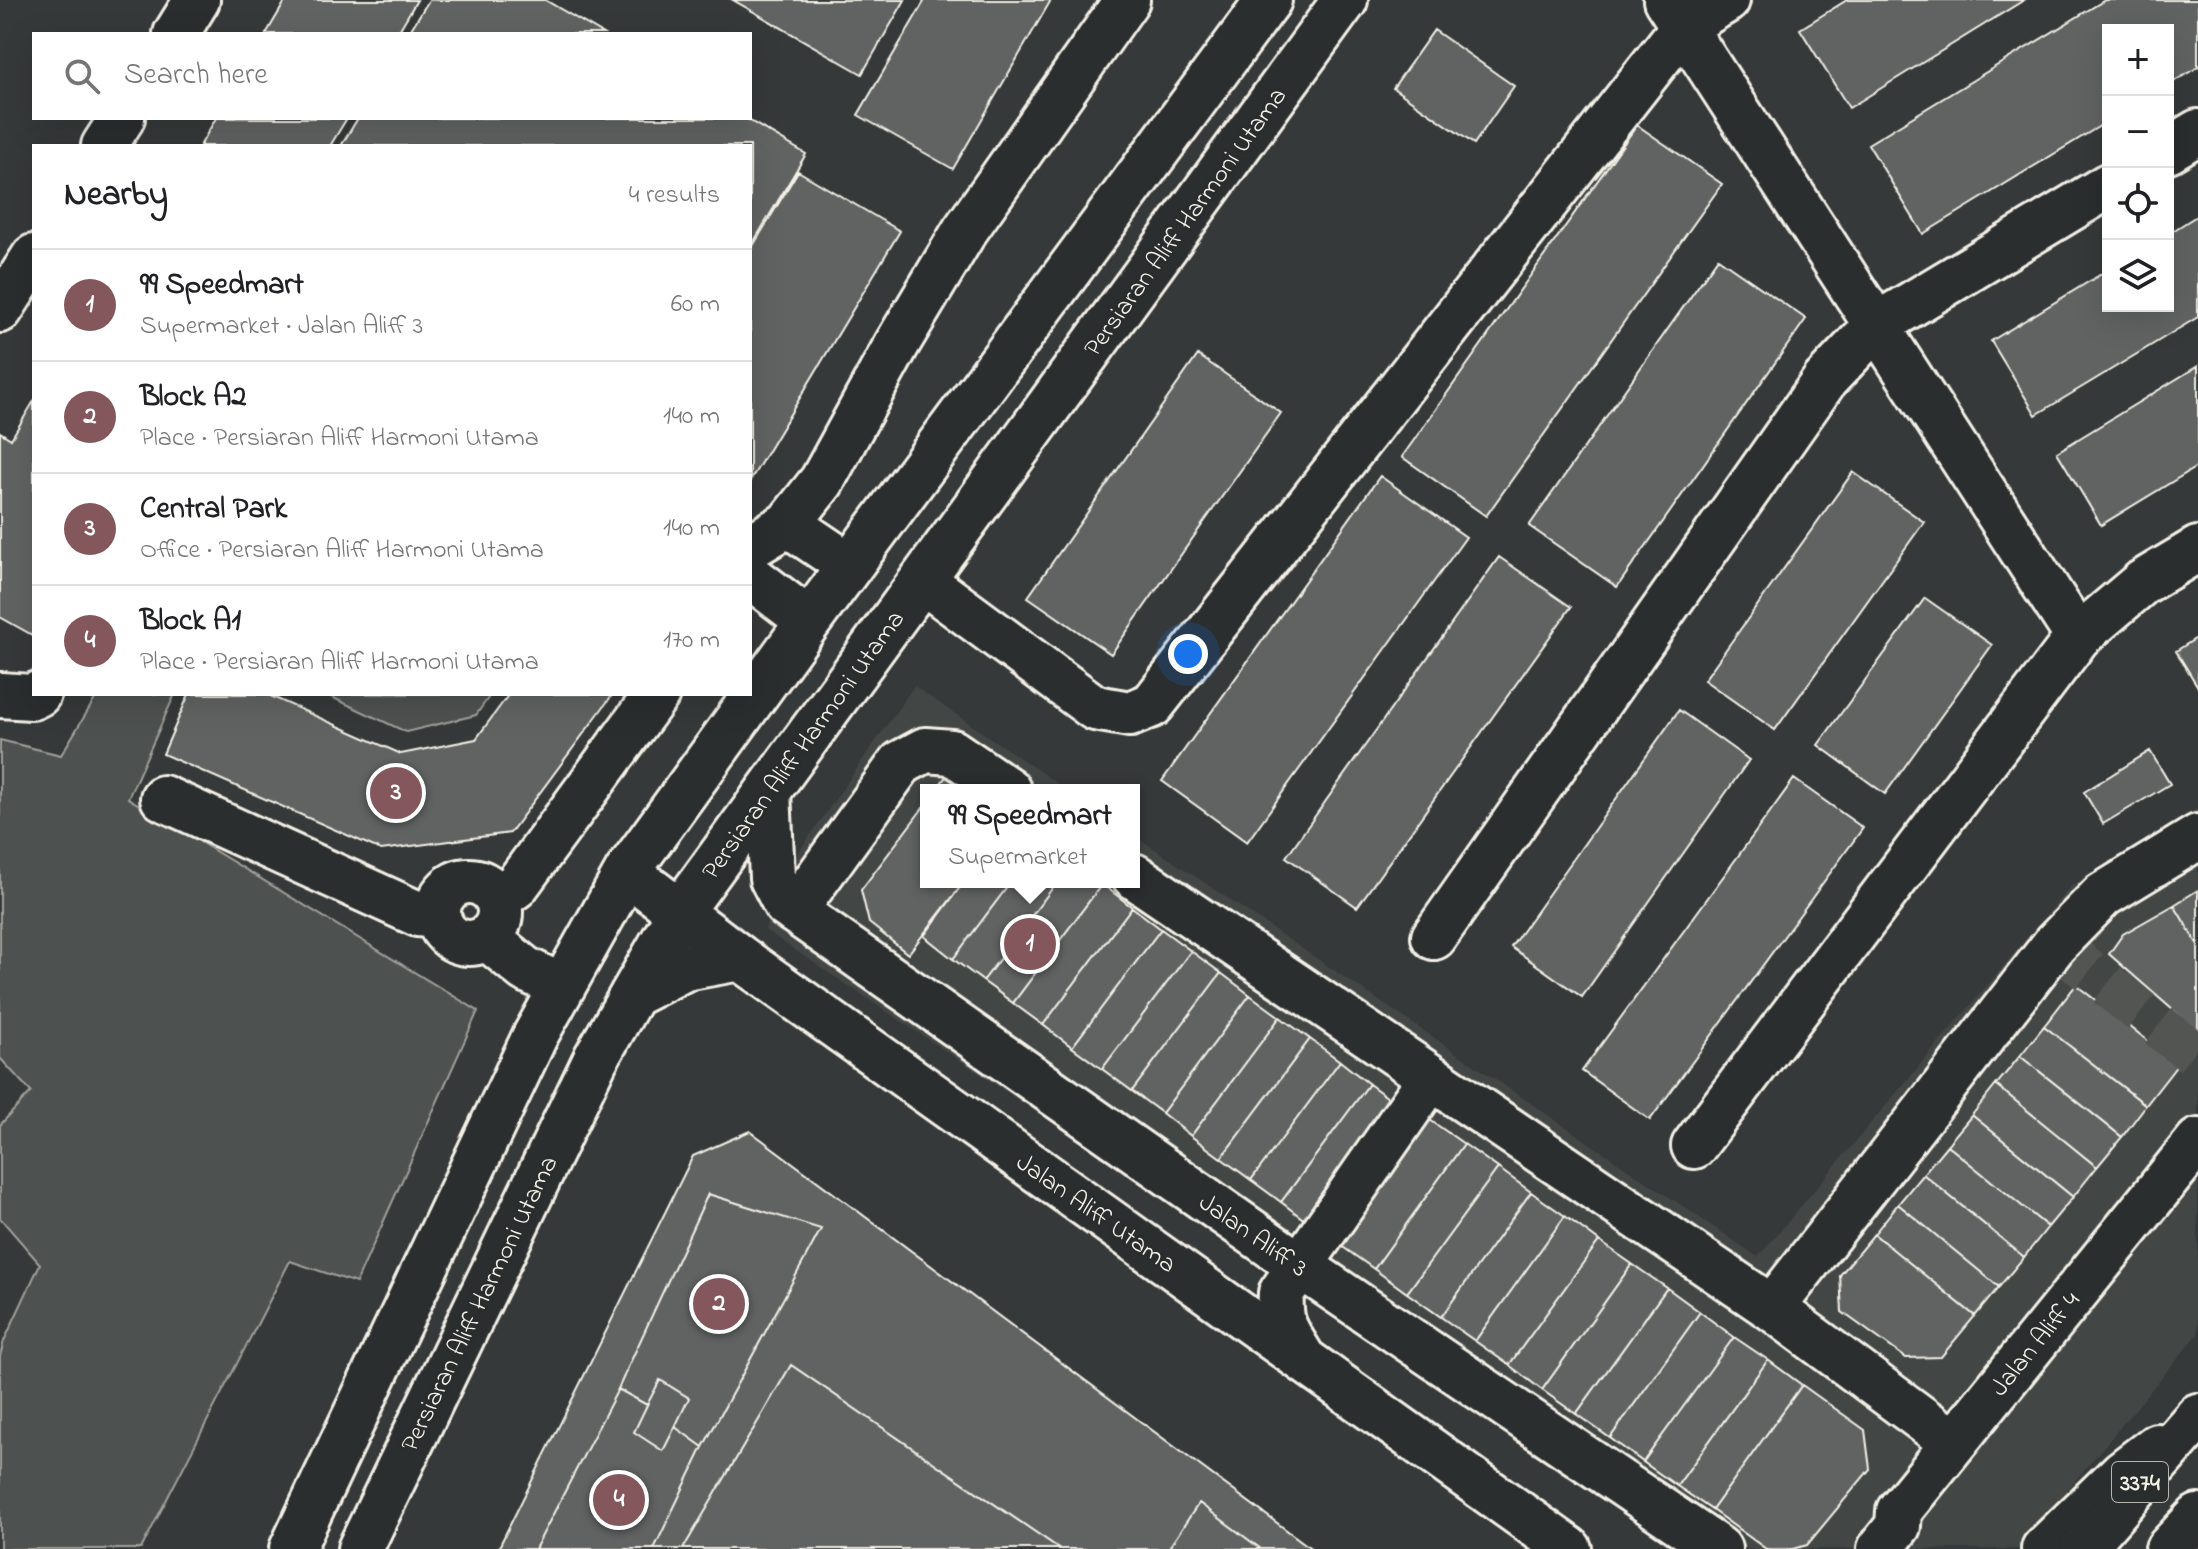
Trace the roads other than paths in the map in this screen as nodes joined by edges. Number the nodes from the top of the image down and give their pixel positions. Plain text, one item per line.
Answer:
1 (197, 0) edge
2 (1127, 0) edge
3 (1269, 0) edge
4 (1345, 0) edge
5 (1727, 0) edge
6 (1675, 13) edge
7 (177, 32) edge
8 (121, 120) edge
9 (2198, 132) edge
10 (105, 144) edge
11 (2174, 146) edge
12 (2102, 190) edge
13 (32, 260) edge
14 (0, 310) edge
15 (1877, 325) junction
16 (788, 524) junction
17 (752, 546) edge
18 (2198, 549) edge
19 (850, 566) junction
20 (752, 578) edge
21 (922, 580) junction
22 (809, 621) junction
23 (2078, 637) junction
24 (0, 695) edge
25 (34, 696) edge
26 (656, 696) edge
27 (999, 784) edge
28 (768, 791) junction
29 (163, 798) dead end
30 (2198, 837) edge
31 (627, 872) junction
32 (1140, 880) edge
33 (794, 911) junction
34 (680, 912) junction
35 (493, 919) junction
36 (1434, 937) dead end
37 (740, 958) junction
38 (562, 987) junction
39 (632, 995) junction
40 (1430, 1079) junction
41 (2198, 1141) edge
42 (1694, 1146) dead end
43 (1290, 1279) junction
44 (1210, 1292) junction
45 (1772, 1308) junction
46 (1302, 1357) junction
47 (2198, 1416) edge
48 (1953, 1442) junction
49 (2198, 1517) edge
50 (1889, 1530) edge
51 (292, 1549) edge
52 (360, 1549) edge
53 (1569, 1549) edge
54 (1719, 1549) edge
55 (1855, 1549) edge
56 (2044, 1549) edge
57 (2082, 1549) edge
58 (2168, 1549) edge

1 - 7 street
2 - 16 street
3 - 19 street
4 - 21 street, Persiaran Aliff Harmoni Utama
5 - 6 street
6 - 15 street
6 - 21 street
8 - 10 street
9 - 11 street
12 - 15 street
13 - 14 street
15 - 23 street
15 - 36 street
16 - 17 street
16 - 19 street
18 - 23 street
19 - 22 street
20 - 22 street
21 - 28 street, Persiaran Aliff Harmoni Utama
22 - 31 street
23 - 42 street
24 - 25 street
26 - 35 street
27 - 33 street
28 - 33 street
28 - 34 street, Persiaran Aliff Harmoni Utama
29 - 35 street
30 - 45 street
31 - 34 street, Jalan Aliff Utama
31 - 38 street
32 - 40 street
33 - 43 street, Jalan Aliff 3
34 - 37 street, Jalan Aliff Utama
34 - 39 street, Persiaran Aliff Harmoni Utama
35 - 38 street
37 - 39 street
37 - 44 street, Jalan Aliff Utama
38 - 51 street
39 - 52 street, Persiaran Aliff Harmoni Utama
40 - 43 street
40 - 45 street
41 - 48 street, Jalan Aliff 4
43 - 44 street
43 - 46 street
43 - 54 street, Jalan Aliff 3
44 - 46 street, Jalan Aliff Utama
45 - 48 street
46 - 53 street, Jalan Aliff Utama
47 - 56 street
47 - 57 street, 3374
48 - 50 street, Jalan Aliff 4
49 - 58 street, 3374
50 - 55 street, Jalan Aliff 4

